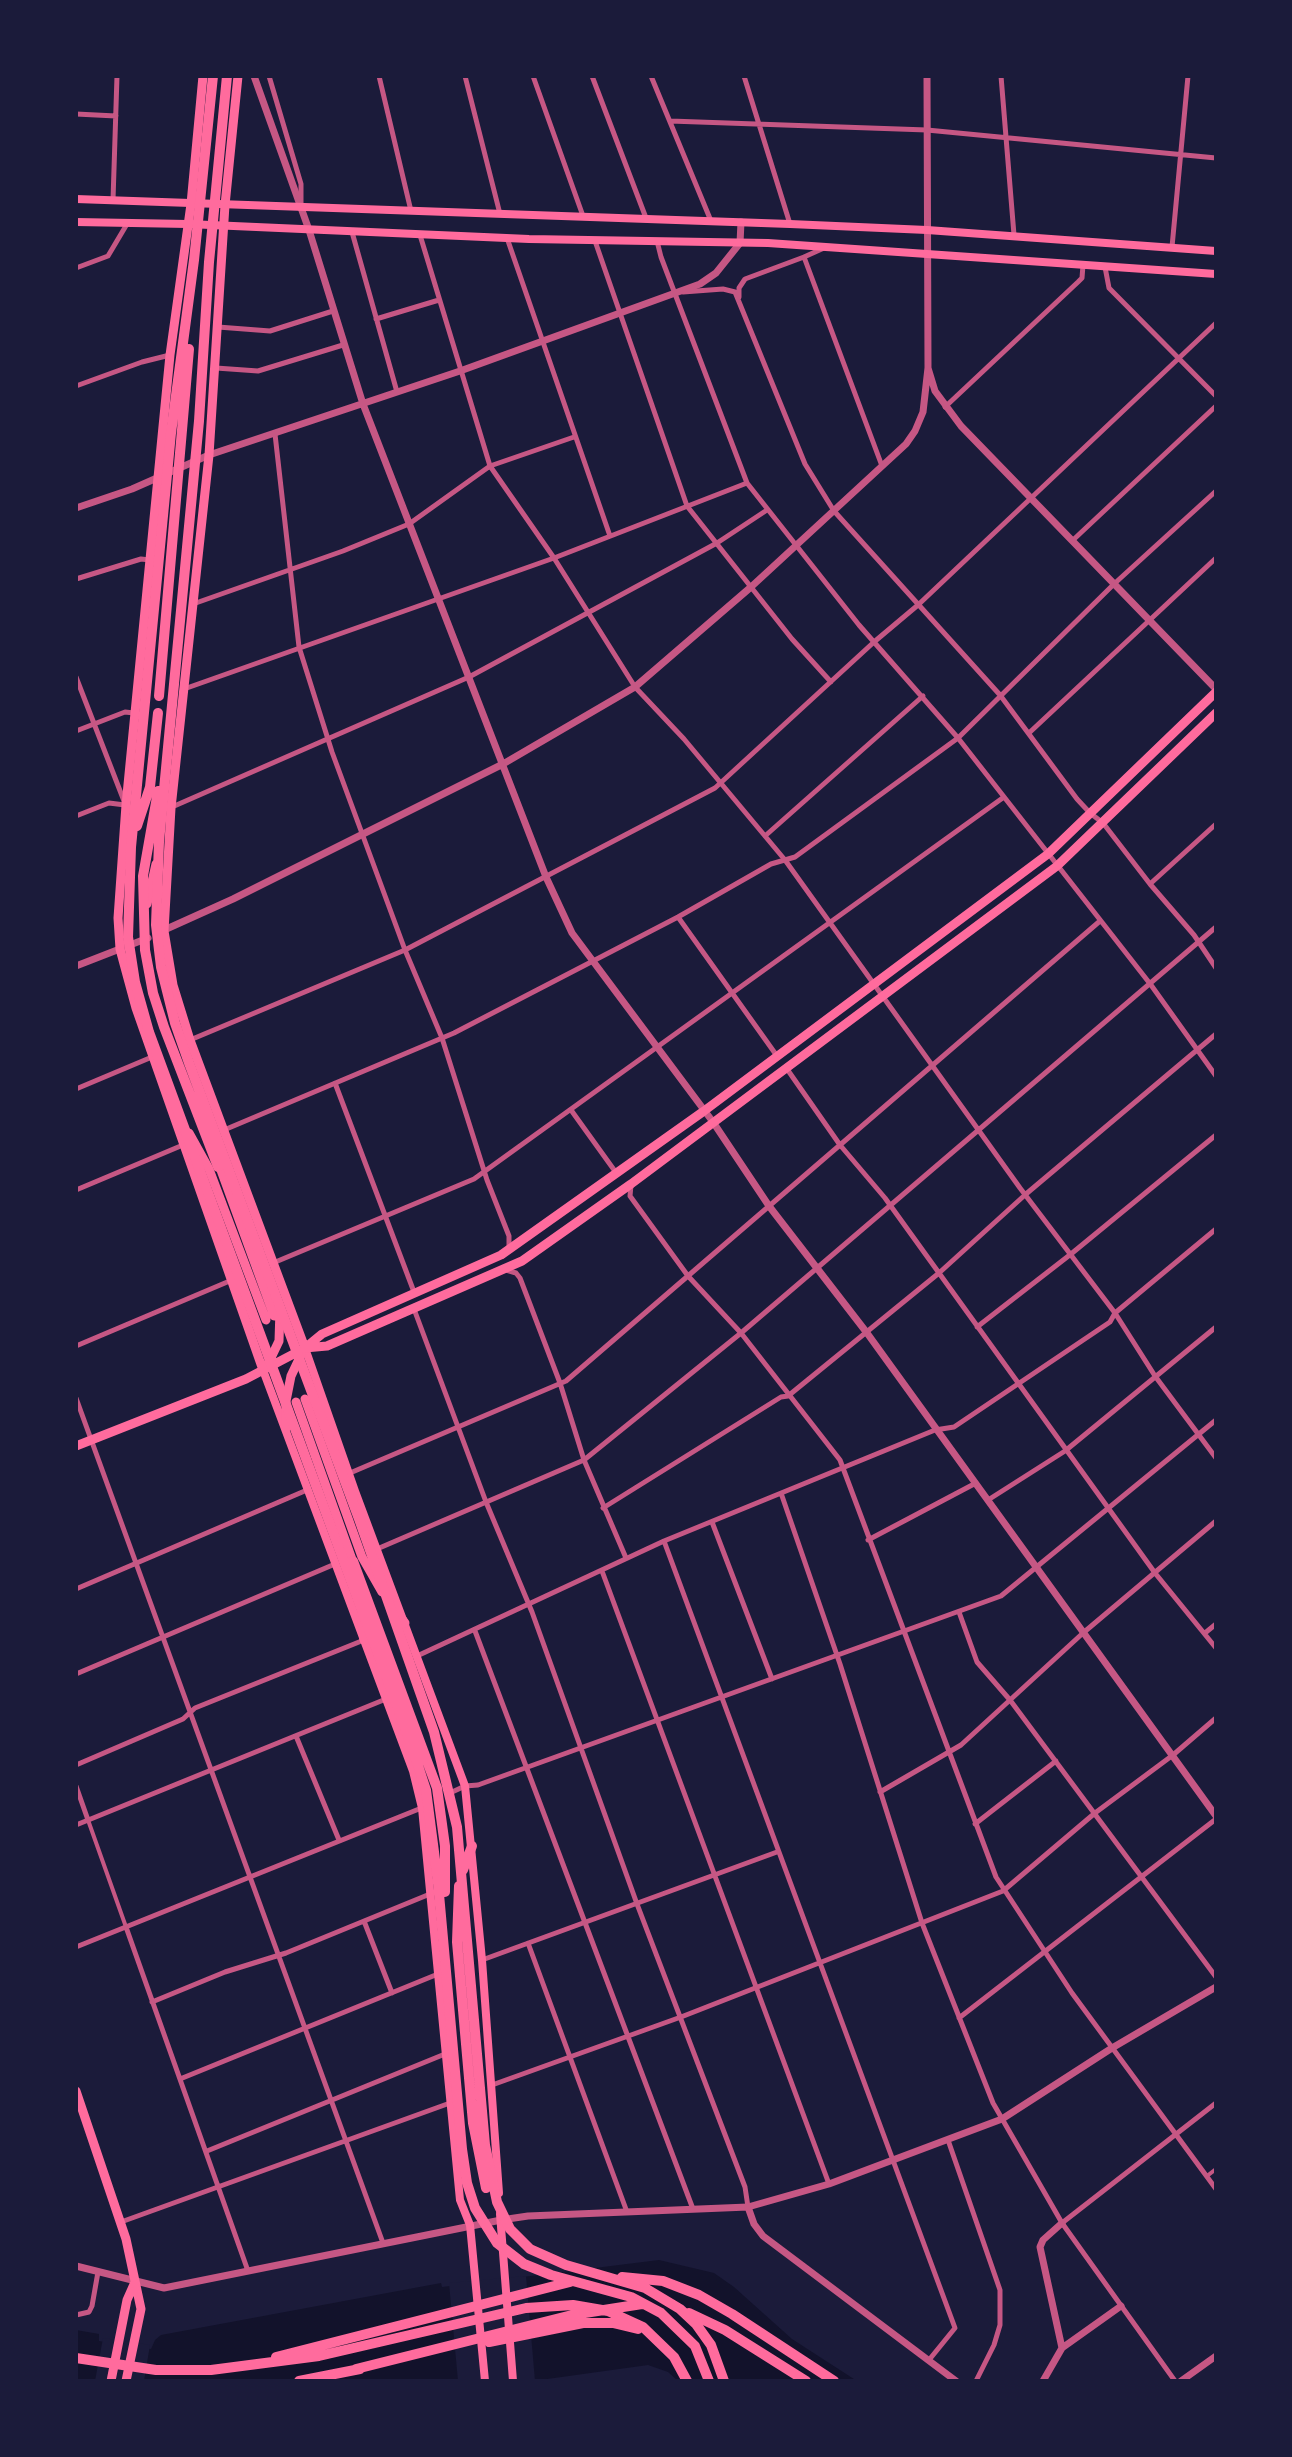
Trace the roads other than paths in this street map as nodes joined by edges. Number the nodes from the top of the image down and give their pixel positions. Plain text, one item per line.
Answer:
1 (117, 76) edge
2 (203, 76) edge
3 (213, 76) edge
4 (227, 76) edge
5 (269, 76) edge
6 (379, 76) edge
7 (465, 76) edge
8 (533, 76) edge
9 (592, 76) edge
10 (651, 76) edge
11 (744, 76) edge
12 (927, 76) edge
13 (1001, 76) edge
14 (1188, 76) edge
15 (255, 79) edge
16 (237, 81) edge
17 (76, 114) edge
18 (116, 116) junction
19 (670, 121) junction
20 (759, 123) junction
21 (927, 130) junction
22 (1006, 138) junction
23 (1181, 154) junction
24 (1216, 158) edge
25 (76, 199) edge
26 (113, 200) junction
27 (191, 204) junction
28 (225, 205) junction
29 (301, 208) junction
30 (411, 211) junction
31 (500, 214) junction
32 (583, 217) junction
33 (646, 219) junction
34 (711, 221) junction
35 (76, 222) edge
36 (741, 222) junction
37 (127, 223) junction
38 (188, 224) junction
39 (790, 224) junction
40 (224, 226) junction
41 (309, 230) junction
42 (927, 230) junction
43 (352, 232) junction
44 (420, 235) junction
45 (1014, 236) junction
46 (507, 238) junction
47 (595, 241) junction
48 (657, 241) junction
49 (740, 243) junction
50 (826, 247) junction
51 (1172, 247) junction
52 (1216, 251) edge
53 (927, 253) junction
54 (804, 257) junction
55 (194, 260) junction
56 (1083, 264) junction
57 (1105, 266) junction
58 (76, 268) edge
59 (1216, 274) edge
60 (676, 293) junction
61 (739, 297) junction
62 (439, 300) junction
63 (333, 311) junction
64 (621, 313) junction
65 (376, 319) junction
66 (1216, 323) edge
67 (218, 327) junction
68 (541, 342) junction
69 (343, 345) junction
70 (170, 355) junction
71 (1179, 358) junction
72 (216, 368) junction
73 (928, 368) junction
74 (460, 371) junction
75 (76, 386) edge
76 (397, 392) junction
77 (1216, 396) edge
78 (363, 404) junction
79 (1216, 406) edge
80 (945, 407) junction
81 (275, 434) junction
82 (574, 437) junction
83 (209, 455) junction
84 (490, 466) junction
85 (882, 467) junction
86 (159, 477) junction
87 (747, 483) junction
88 (1216, 491) edge
89 (1032, 500) junction
90 (687, 506) junction
91 (76, 508) edge
92 (767, 510) junction
93 (834, 511) junction
94 (409, 524) junction
95 (610, 536) junction
96 (1072, 541) junction
97 (717, 543) junction
98 (794, 545) junction
99 (554, 558) junction
100 (1216, 558) edge
101 (151, 560) junction
102 (290, 569) junction
103 (76, 579) edge
104 (1114, 584) junction
105 (751, 587) junction
106 (436, 599) junction
107 (192, 604) junction
108 (918, 605) junction
109 (588, 613) junction
110 (1149, 622) junction
111 (874, 642) junction
112 (299, 647) junction
113 (76, 677) edge
114 (469, 677) junction
115 (831, 682) junction
116 (635, 687) junction
117 (183, 689) junction
118 (1216, 691) edge
119 (1000, 695) junction
120 (159, 696) dead end
121 (923, 696) junction
122 (158, 713) dead end
123 (1216, 713) edge
124 (135, 714) junction
125 (93, 725) junction
126 (76, 731) edge
127 (1029, 733) junction
128 (958, 738) junction
129 (327, 739) junction
130 (167, 749) junction
131 (503, 764) junction
132 (720, 783) junction
133 (1004, 797) junction
134 (126, 805) junction
135 (171, 808) junction
136 (1090, 813) junction
137 (76, 816) edge
138 (1103, 823) junction
139 (1216, 824) edge
140 (363, 834) junction
141 (169, 836) junction
142 (765, 836) junction
143 (1048, 854) junction
144 (122, 857) junction
145 (785, 860) junction
146 (1057, 866) junction
147 (546, 877) junction
148 (1150, 884) junction
149 (678, 917) junction
150 (1100, 921) junction
151 (828, 923) junction
152 (1216, 927) edge
153 (164, 931) junction
154 (142, 941) junction
155 (1198, 943) junction
156 (120, 949) junction
157 (405, 950) junction
158 (592, 961) junction
159 (77, 963) edge
160 (1216, 968) edge
161 (874, 983) junction
162 (1151, 985) junction
163 (733, 991) junction
164 (882, 996) junction
165 (1216, 1034) edge
166 (442, 1038) junction
167 (190, 1040) junction
168 (656, 1048) junction
169 (1198, 1050) junction
170 (152, 1057) junction
171 (777, 1057) junction
172 (933, 1066) junction
173 (787, 1069) junction
174 (1216, 1076) edge
175 (335, 1083) junction
176 (76, 1089) edge
177 (210, 1093) junction
178 (166, 1096) junction
179 (571, 1110) junction
180 (704, 1111) junction
181 (713, 1122) junction
182 (978, 1128) junction
183 (223, 1130) junction
184 (1216, 1135) edge
185 (183, 1145) junction
186 (840, 1145) junction
187 (218, 1167) junction
188 (486, 1170) junction
189 (617, 1174) junction
190 (631, 1184) junction
191 (76, 1190) edge
192 (1026, 1194) junction
193 (888, 1205) junction
194 (769, 1206) junction
195 (388, 1216) junction
196 (1216, 1229) edge
197 (1071, 1254) junction
198 (501, 1255) junction
199 (272, 1263) junction
200 (817, 1266) junction
201 (506, 1270) junction
202 (939, 1273) junction
203 (276, 1275) junction
204 (688, 1276) junction
205 (232, 1280) junction
206 (415, 1293) junction
207 (414, 1309) junction
208 (1115, 1313) junction
209 (977, 1327) junction
210 (1216, 1327) edge
211 (741, 1333) junction
212 (867, 1333) junction
213 (76, 1346) edge
214 (305, 1348) junction
215 (263, 1370) junction
216 (1155, 1376) junction
217 (560, 1383) junction
218 (1019, 1384) junction
219 (788, 1396) junction
220 (76, 1398) edge
221 (1216, 1420) edge
222 (286, 1428) junction
223 (459, 1428) junction
224 (935, 1430) junction
225 (1197, 1434) junction
226 (91, 1441) junction
227 (76, 1446) edge
228 (1065, 1451) junction
229 (1216, 1458) edge
230 (584, 1460) junction
231 (843, 1467) junction
232 (349, 1473) junction
233 (976, 1483) junction
234 (307, 1490) junction
235 (781, 1493) junction
236 (988, 1500) junction
237 (486, 1502) junction
238 (603, 1508) junction
239 (1110, 1508) junction
240 (1216, 1521) edge
241 (712, 1522) junction
242 (868, 1540) junction
243 (664, 1541) junction
244 (377, 1549) junction
245 (626, 1558) junction
246 (353, 1561) junction
247 (135, 1564) junction
248 (335, 1564) junction
249 (1035, 1567) junction
250 (602, 1571) junction
251 (1155, 1573) junction
252 (76, 1589) edge
253 (529, 1604) junction
254 (959, 1612) junction
255 (405, 1623) junction
256 (1216, 1624) edge
257 (475, 1631) junction
258 (905, 1632) junction
259 (1083, 1633) junction
260 (1205, 1633) junction
261 (162, 1638) junction
262 (364, 1640) junction
263 (1216, 1648) edge
264 (417, 1656) junction
265 (837, 1656) junction
266 (76, 1674) edge
267 (772, 1679) junction
268 (721, 1698) junction
269 (386, 1699) junction
270 (1010, 1700) junction
271 (189, 1714) junction
272 (1216, 1718) edge
273 (657, 1721) junction
274 (296, 1736) junction
275 (581, 1748) junction
276 (949, 1753) junction
277 (1173, 1755) junction
278 (1056, 1761) junction
279 (76, 1765) edge
280 (526, 1767) junction
281 (210, 1771) junction
282 (76, 1786) edge
283 (465, 1786) junction
284 (880, 1792) junction
285 (422, 1808) junction
286 (1095, 1813) junction
287 (1216, 1817) edge
288 (88, 1820) junction
289 (975, 1824) junction
290 (76, 1825) edge
291 (339, 1840) junction
292 (472, 1846) junction
293 (777, 1852) junction
294 (713, 1875) junction
295 (249, 1877) junction
296 (1140, 1878) junction
297 (1003, 1891) junction
298 (431, 1894) junction
299 (637, 1904) junction
300 (364, 1921) junction
301 (584, 1923) junction
302 (922, 1923) junction
303 (126, 1927) junction
304 (444, 1942) junction
305 (528, 1943) junction
306 (76, 1947) edge
307 (1046, 1952) junction
308 (276, 1955) junction
309 (482, 1960) junction
310 (819, 1964) junction
311 (438, 1974) junction
312 (1216, 1977) edge
313 (1216, 1987) edge
314 (755, 1988) junction
315 (392, 1993) junction
316 (152, 2002) junction
317 (681, 2017) junction
318 (959, 2018) junction
319 (303, 2029) junction
320 (627, 2037) junction
321 (1112, 2048) junction
322 (446, 2053) junction
323 (571, 2057) junction
324 (180, 2079) junction
325 (492, 2085) junction
326 (76, 2091) edge
327 (329, 2101) junction
328 (451, 2103) junction
329 (1216, 2103) edge
330 (1002, 2119) junction
331 (81, 2120) edge
332 (1177, 2135) junction
333 (948, 2139) junction
334 (345, 2141) junction
335 (207, 2151) junction
336 (893, 2161) junction
337 (1216, 2169) edge
338 (1207, 2176) junction
339 (829, 2184) junction
340 (219, 2186) junction
341 (1216, 2189) edge
342 (748, 2207) junction
343 (693, 2209) junction
344 (627, 2212) junction
345 (501, 2220) junction
346 (120, 2222) junction
347 (1062, 2223) junction
348 (470, 2225) junction
349 (514, 2235) junction
350 (383, 2243) junction
351 (76, 2266) edge
352 (248, 2271) junction
353 (98, 2272) junction
354 (135, 2282) junction
355 (1121, 2306) junction
356 (76, 2315) edge
357 (1062, 2348) junction
358 (1216, 2356) edge
359 (76, 2358) edge
360 (929, 2360) junction
361 (239, 2366) junction
362 (356, 2369) junction
363 (111, 2381) edge
364 (126, 2381) edge
365 (299, 2381) edge
366 (485, 2381) edge
367 (513, 2381) edge
368 (688, 2381) edge
369 (709, 2381) edge
370 (724, 2381) edge
371 (806, 2381) edge
372 (834, 2381) edge
373 (956, 2381) edge
374 (976, 2381) edge
375 (1043, 2381) edge
376 (1178, 2381) edge

1 - 18 street
2 - 27 highway
3 - 55 highway
4 - 130 highway
5 - 29 street
6 - 30 street
7 - 31 street
8 - 32 street
9 - 33 street
10 - 19 street
11 - 20 street
12 - 21 street
13 - 22 street
14 - 23 street
15 - 29 street
16 - 28 highway
17 - 18 street
18 - 26 street
19 - 20 street
19 - 34 street
20 - 21 street
20 - 39 street
21 - 22 street
21 - 42 street
22 - 23 street
22 - 45 street
23 - 24 street
23 - 51 street
25 - 26 main road
26 - 27 main road
27 - 28 main road
27 - 38 highway
28 - 29 main road
28 - 40 highway
29 - 30 main road
29 - 41 street
30 - 31 main road
31 - 32 main road
32 - 33 main road
33 - 34 main road
34 - 36 main road
35 - 37 main road
36 - 39 main road
36 - 49 street
37 - 38 main road
37 - 58 street
38 - 40 main road
38 - 70 highway
39 - 42 main road
40 - 41 main road
40 - 67 highway
41 - 43 main road
41 - 63 street
42 - 45 main road
42 - 53 street
43 - 44 main road
43 - 65 street
44 - 46 main road
44 - 62 street
45 - 51 main road
46 - 47 main road
46 - 68 street
47 - 48 main road
47 - 64 street
48 - 49 main road
48 - 60 street
49 - 50 main road
49 - 60 street
50 - 53 main road
50 - 54 street
51 - 52 main road
53 - 56 main road
53 - 73 street
54 - 61 street
54 - 85 street
55 - 120 highway
55 - 304 highway
56 - 57 main road
56 - 80 street
57 - 59 main road
57 - 71 street
60 - 61 street
60 - 64 street
60 - 87 street
61 - 93 street
62 - 65 street
62 - 74 street
63 - 67 street
63 - 69 street
64 - 68 street
64 - 90 street
65 - 76 street
66 - 71 street
67 - 72 highway
68 - 74 street
68 - 82 street
69 - 72 street
69 - 78 street
70 - 75 street
70 - 86 highway
71 - 77 street
71 - 89 street
72 - 83 highway
73 - 80 street
73 - 85 street
74 - 76 street
74 - 84 street
76 - 78 street
78 - 81 street
78 - 94 street
79 - 96 street
80 - 89 street
81 - 83 street
81 - 102 street
82 - 84 street
82 - 95 street
83 - 86 street
83 - 107 highway
84 - 94 street
84 - 99 street
85 - 93 street
86 - 91 street
86 - 101 highway
87 - 90 street
87 - 92 street
88 - 104 street
89 - 96 street
89 - 108 street
90 - 95 street
90 - 97 street
92 - 97 street
92 - 98 street
93 - 98 street
93 - 108 street
94 - 102 street
94 - 106 street
95 - 99 street
96 - 104 street
97 - 105 street
97 - 109 street
98 - 105 street
98 - 111 street
99 - 106 street
99 - 109 street
100 - 110 street
101 - 103 street
101 - 124 highway
102 - 107 street
102 - 112 street
104 - 110 street
104 - 119 street
105 - 115 street
105 - 116 street
106 - 112 street
106 - 114 street
107 - 117 highway
108 - 111 street
108 - 119 street
109 - 114 street
109 - 116 street
110 - 118 street
110 - 127 street
111 - 115 street
111 - 121 street
112 - 117 street
112 - 129 street
113 - 125 street
114 - 129 street
114 - 131 street
115 - 132 street
116 - 131 street
116 - 132 street
117 - 135 highway
118 - 136 highway
119 - 127 street
119 - 128 street
121 - 128 street
121 - 142 street
122 - 144 highway
123 - 138 highway
124 - 125 street
124 - 134 highway
125 - 126 street
125 - 134 street
127 - 136 street
128 - 133 street
128 - 145 street
129 - 135 street
129 - 140 street
130 - 187 highway
130 - 349 highway
131 - 140 street
131 - 147 street
132 - 142 street
132 - 147 street
133 - 143 street
133 - 151 street
134 - 137 street
134 - 144 highway
135 - 141 highway
136 - 138 street
136 - 143 highway
138 - 146 highway
138 - 148 street
139 - 148 street
140 - 153 street
140 - 157 street
141 - 153 highway
141 - 154 highway
142 - 145 street
143 - 146 street
143 - 161 highway
144 - 156 highway
145 - 149 street
145 - 151 street
146 - 150 street
146 - 164 highway
147 - 157 street
147 - 158 street
148 - 155 street
149 - 158 street
149 - 163 street
150 - 162 street
150 - 172 street
151 - 161 street
151 - 163 street
152 - 155 street
153 - 154 street
153 - 167 highway
154 - 156 street
155 - 160 street
155 - 162 street
156 - 159 street
156 - 170 highway
157 - 166 street
157 - 167 street
158 - 166 street
158 - 168 street
161 - 164 street
161 - 171 highway
162 - 169 street
162 - 182 street
163 - 168 street
163 - 171 street
164 - 172 street
164 - 173 highway
165 - 169 street
166 - 175 street
166 - 188 street
167 - 177 highway
168 - 179 street
168 - 180 street
169 - 174 street
169 - 192 street
170 - 176 street
170 - 178 highway
171 - 180 highway
172 - 182 street
172 - 186 street
173 - 181 highway
173 - 186 street
175 - 183 street
175 - 195 street
177 - 183 highway
177 - 187 highway
178 - 185 highway
178 - 187 highway
179 - 188 street
179 - 189 street
180 - 181 street
180 - 189 highway
181 - 190 highway
181 - 194 street
182 - 192 street
182 - 193 street
183 - 199 highway
184 - 197 street
185 - 191 street
185 - 205 highway
186 - 193 street
186 - 194 street
188 - 195 street
188 - 198 street
189 - 198 highway
190 - 201 highway
190 - 204 street
192 - 197 street
192 - 202 street
193 - 200 street
193 - 202 street
194 - 200 street
194 - 204 street
195 - 199 street
195 - 206 street
196 - 208 street
197 - 208 street
197 - 209 street
198 - 206 highway
199 - 203 highway
200 - 211 street
200 - 212 street
201 - 207 highway
201 - 217 street
202 - 209 street
202 - 212 street
203 - 214 highway
203 - 215 highway
204 - 211 street
204 - 217 street
205 - 213 street
205 - 215 highway
206 - 214 highway
207 - 214 highway
207 - 223 street
208 - 216 street
208 - 218 street
209 - 218 street
210 - 216 street
211 - 219 street
211 - 230 street
212 - 219 street
212 - 224 street
214 - 215 highway
214 - 222 highway
214 - 232 main road
215 - 222 main road
215 - 226 highway
216 - 225 street
216 - 228 street
217 - 223 street
217 - 230 street
218 - 224 street
218 - 228 street
219 - 231 street
219 - 238 street
220 - 226 street
221 - 225 street
222 - 234 main road
223 - 232 street
223 - 237 street
224 - 231 street
224 - 233 street
225 - 229 street
225 - 239 street
226 - 227 highway
226 - 247 street
228 - 236 street
228 - 239 street
230 - 237 street
230 - 238 street
231 - 235 street
231 - 242 street
232 - 244 main road
233 - 236 street
233 - 242 street
234 - 247 street
234 - 248 main road
235 - 241 street
235 - 265 street
236 - 249 street
237 - 244 street
237 - 253 street
238 - 245 street
239 - 249 street
239 - 251 street
240 - 251 street
241 - 243 street
241 - 267 street
242 - 258 street
243 - 245 street
243 - 268 street
244 - 255 main road
245 - 250 street
246 - 255 highway
246 - 262 highway
246 - 304 highway
247 - 252 street
247 - 261 street
248 - 261 street
248 - 262 main road
249 - 254 street
249 - 259 street
250 - 253 street
250 - 273 street
251 - 259 street
251 - 260 street
253 - 257 street
253 - 275 street
254 - 258 street
254 - 270 street
255 - 264 main road
256 - 260 street
257 - 264 street
257 - 280 street
258 - 265 street
258 - 276 street
259 - 270 street
259 - 277 street
260 - 263 street
261 - 266 street
261 - 271 street
262 - 269 main road
262 - 271 street
264 - 283 main road
265 - 267 street
265 - 284 street
267 - 268 street
268 - 273 street
268 - 293 street
269 - 274 street
269 - 285 main road
270 - 276 street
270 - 278 street
271 - 279 street
271 - 281 street
272 - 277 street
273 - 275 street
273 - 294 street
274 - 281 street
274 - 291 street
275 - 280 street
275 - 299 street
276 - 284 street
276 - 289 street
277 - 286 street
277 - 287 street
278 - 286 street
278 - 289 street
280 - 283 street
280 - 301 street
281 - 288 street
281 - 295 street
282 - 288 street
283 - 285 street
283 - 292 main road
284 - 302 street
285 - 291 street
285 - 298 main road
286 - 296 street
286 - 297 street
287 - 296 street
288 - 290 street
288 - 303 street
289 - 297 street
291 - 295 street
292 - 309 main road
292 - 349 highway
293 - 294 street
293 - 310 street
294 - 299 street
294 - 314 street
295 - 303 street
295 - 308 street
296 - 307 street
296 - 312 street
297 - 302 street
297 - 307 street
298 - 300 street
298 - 311 main road
299 - 301 street
299 - 317 street
300 - 308 street
300 - 315 street
301 - 305 street
301 - 320 street
302 - 310 street
302 - 318 street
303 - 306 street
303 - 316 street
304 - 369 highway
305 - 309 street
305 - 323 street
307 - 318 street
307 - 321 street
308 - 316 street
308 - 319 street
309 - 325 main road
310 - 314 street
310 - 336 street
311 - 315 street
311 - 322 main road
313 - 321 street
314 - 317 street
314 - 339 street
315 - 319 street
316 - 324 street
317 - 320 street
317 - 342 street
318 - 330 street
319 - 324 street
319 - 327 street
320 - 323 street
320 - 343 street
321 - 330 street
321 - 332 street
322 - 327 street
322 - 328 main road
323 - 325 street
323 - 344 street
324 - 335 street
325 - 345 main road
326 - 331 highway
327 - 334 street
327 - 335 street
328 - 334 street
328 - 348 main road
329 - 332 street
330 - 333 street
330 - 347 street
331 - 346 highway
332 - 338 street
332 - 347 street
333 - 336 street
333 - 374 street
334 - 340 street
334 - 350 street
335 - 340 street
336 - 339 street
336 - 360 street
337 - 338 street
338 - 341 street
339 - 342 street
340 - 346 street
340 - 352 street
342 - 343 street
342 - 360 street
343 - 344 street
344 - 345 street
345 - 348 street
345 - 367 main road
346 - 354 highway
347 - 355 street
347 - 357 street
348 - 350 street
348 - 366 main road
349 - 370 highway
350 - 352 street
351 - 353 street
352 - 354 street
353 - 354 street
353 - 356 street
354 - 363 highway
354 - 364 highway
355 - 357 street
355 - 376 street
357 - 375 street
358 - 376 street
359 - 361 highway
360 - 373 street
361 - 368 highway
361 - 372 highway
362 - 365 highway
362 - 368 highway
362 - 371 highway

